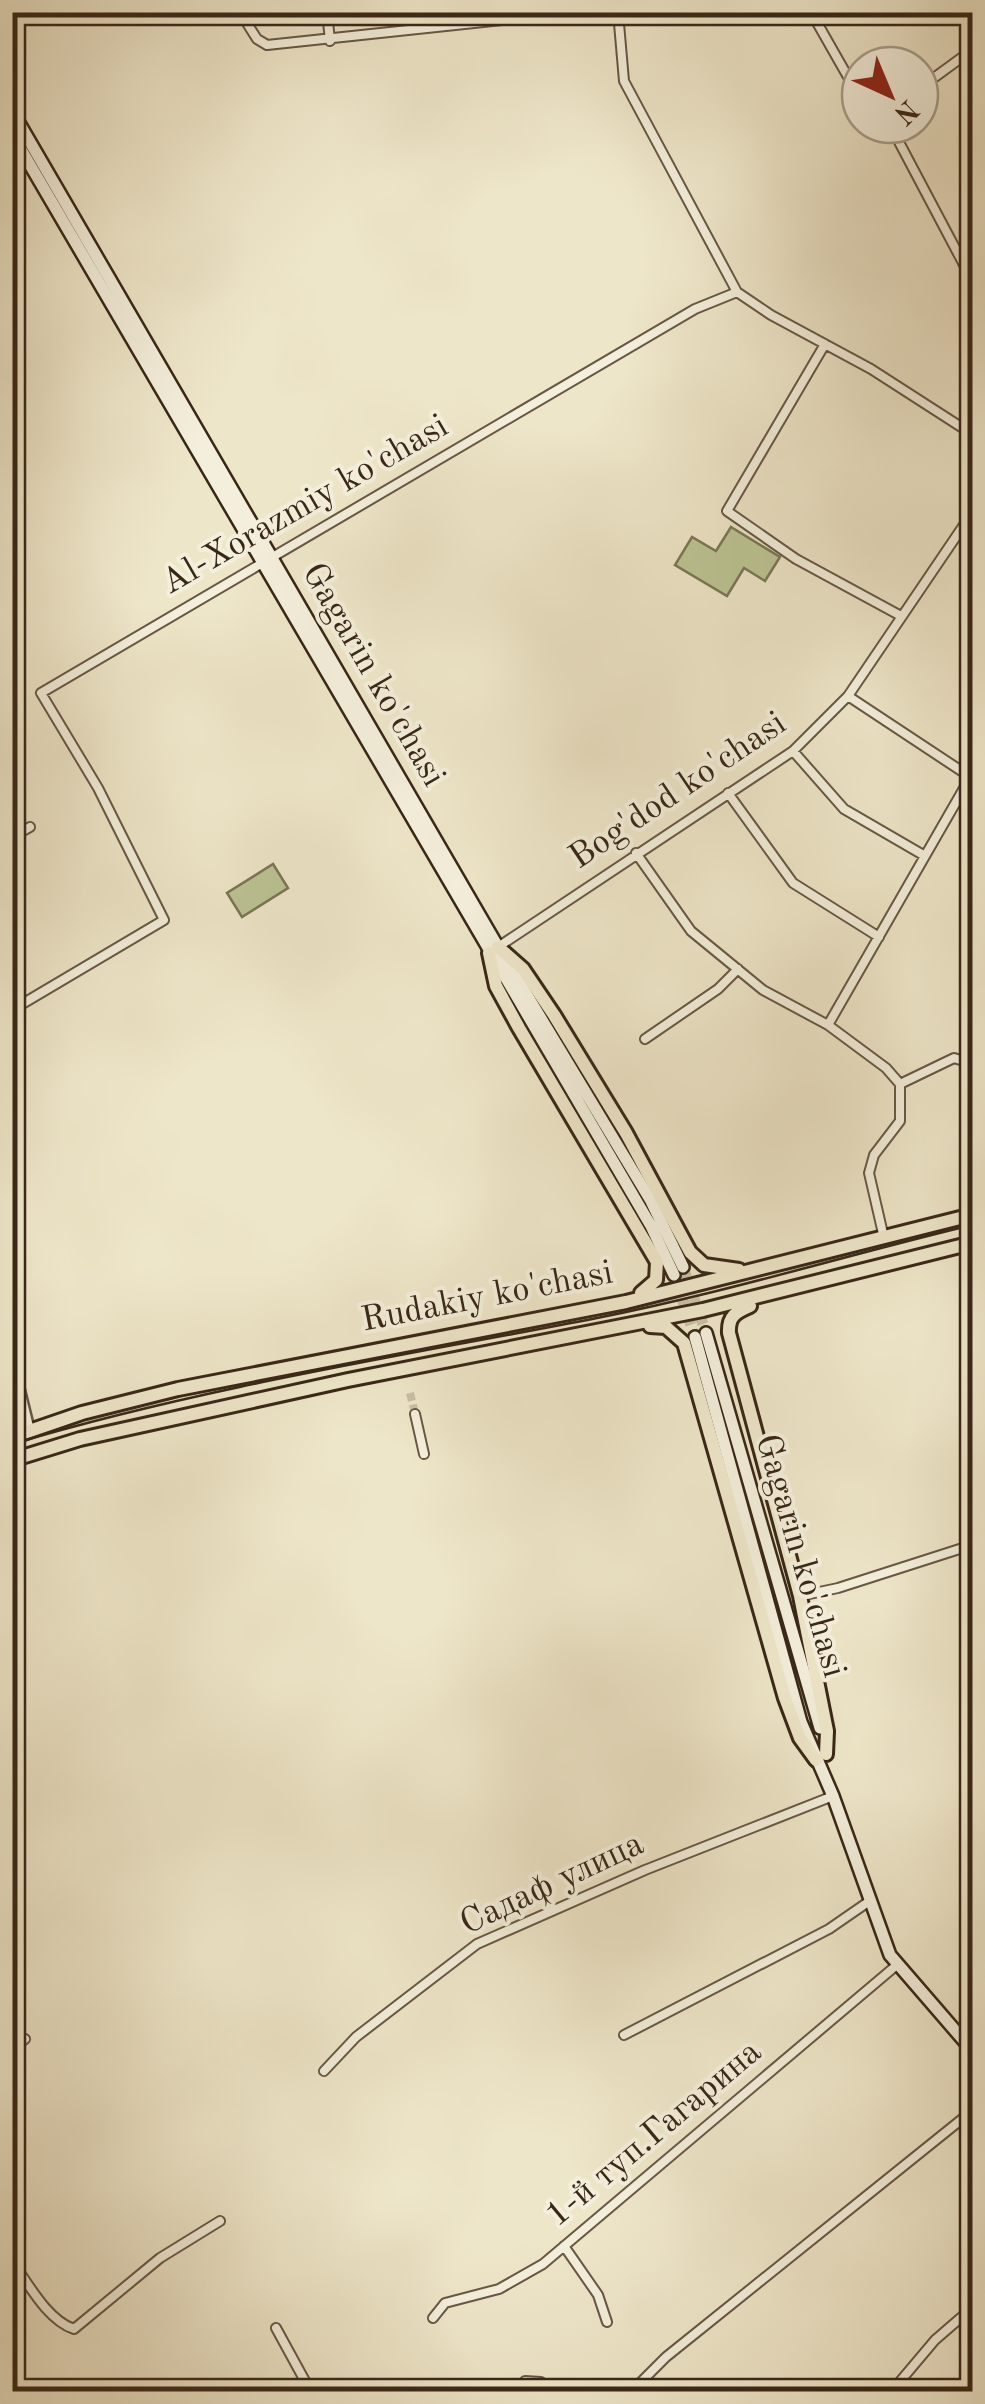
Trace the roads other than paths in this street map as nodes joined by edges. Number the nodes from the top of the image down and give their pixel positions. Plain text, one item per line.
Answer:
1 (240, 12) edge
2 (327, 12) edge
3 (579, 12) edge
4 (618, 12) edge
5 (811, 12) edge
6 (522, 15) edge
7 (330, 41) junction
8 (972, 50) edge
9 (840, 63) edge
10 (940, 73) edge
11 (12, 111) edge
12 (12, 134) edge
13 (901, 145) edge
14 (972, 280) edge
15 (737, 292) junction
16 (825, 344) junction
17 (972, 434) edge
18 (972, 513) edge
19 (274, 558) junction
20 (262, 565) junction
21 (901, 616) junction
22 (848, 696) junction
23 (793, 751) junction
24 (972, 777) edge
25 (728, 793) junction
26 (30, 827) dead end
27 (12, 838) edge
28 (636, 853) junction
29 (925, 856) junction
30 (879, 937) junction
31 (494, 950) junction
32 (738, 970) junction
33 (13, 1007) edge
34 (828, 1025) junction
35 (645, 1039) dead end
36 (972, 1062) edge
37 (900, 1084) junction
38 (972, 1215) edge
39 (884, 1238) junction
40 (972, 1243) edge
41 (832, 1252) junction
42 (756, 1270) junction
43 (678, 1271) tunnel mouth
44 (836, 1277) junction
45 (787, 1290) junction
46 (626, 1302) junction
47 (627, 1325) junction
48 (455, 1333) junction
49 (700, 1335) tunnel mouth
50 (460, 1358) junction
51 (12, 1362) edge
52 (415, 1414) tunnel mouth
53 (29, 1431) junction
54 (12, 1437) edge
55 (424, 1454) dead end
56 (12, 1460) edge
57 (972, 1544) edge
58 (800, 1596) junction
59 (821, 1757) junction
60 (833, 1796) junction
61 (870, 1900) junction
62 (898, 1964) junction
63 (624, 2036) dead end
64 (25, 2038) dead end
65 (12, 2049) edge
66 (972, 2050) edge
67 (324, 2070) dead end
68 (972, 2111) edge
69 (220, 2221) dead end
70 (564, 2246) junction
71 (12, 2261) edge
72 (972, 2308) edge
73 (432, 2318) dead end
74 (606, 2322) dead end
75 (276, 2328) dead end
76 (525, 2381) dead end
77 (311, 2392) edge
78 (553, 2392) edge
79 (628, 2392) edge
80 (887, 2392) edge

1 - 7 street
2 - 7 street
3 - 6 street
4 - 15 street
5 - 9 street
6 - 7 street
8 - 10 street
11 - 19 main road, Gagarin ko'chasi
12 - 20 main road, Gagarin ko'chasi
13 - 14 street
15 - 16 street
15 - 19 street, Al-Xorazmiy ko'chasi
16 - 17 street
16 - 21 street
18 - 21 street, Bog'dod ko'chasi
19 - 20 street, Al-Xorazmiy ko'chasi
19 - 31 main road, Gagarin ko'chasi
20 - 31 main road, Gagarin ko'chasi
20 - 33 street, Al-Xorazmiy ko'chasi
21 - 22 street, Bog'dod ko'chasi
22 - 23 street, Bog'dod ko'chasi
22 - 24 street
23 - 25 street, Bog'dod ko'chasi
23 - 29 street
24 - 29 street
25 - 28 street, Bog'dod ko'chasi
25 - 30 street
26 - 27 street
28 - 31 street, Bog'dod ko'chasi
28 - 32 street
29 - 30 street
30 - 34 street
31 - 42 main road
31 - 43 main road, Gagarin ko'chasi
31 - 46 main road
32 - 34 street
32 - 35 street
34 - 37 street
36 - 37 street
37 - 39 street
38 - 39 main road, Rudakiy ko'chasi
39 - 41 main road, Rudakiy ko'chasi
40 - 44 main road, Rudakiy ko'chasi
41 - 42 main road, Rudakiy ko'chasi
41 - 44 main road
42 - 46 main road, Rudakiy ko'chasi
44 - 45 main road, Rudakiy ko'chasi
45 - 47 main road, Rudakiy ko'chasi
45 - 58 main road
46 - 48 main road, Rudakiy ko'chasi
47 - 50 main road, Rudakiy ko'chasi
47 - 59 main road
48 - 50 main road
48 - 53 main road, Rudakiy ko'chasi
49 - 59 main road, Gagarin ko'chasi
50 - 56 main road, Rudakiy ko'chasi
51 - 53 street
52 - 55 street
53 - 54 main road, Rudakiy ko'chasi
57 - 58 street
58 - 59 main road
59 - 60 main road, Gagarin ko'chasi
60 - 61 main road, Gagarin ko'chasi
60 - 67 street, Садаф улица
61 - 62 main road, Gagarin ko'chasi
61 - 63 street
62 - 66 main road, Gagarin ko'chasi
62 - 70 street, 1-й туп.Гагарина
64 - 65 street
68 - 79 street
69 - 71 street
70 - 73 street, 1-й туп.Гагарина
70 - 74 street
72 - 80 street
75 - 77 street
76 - 78 street

